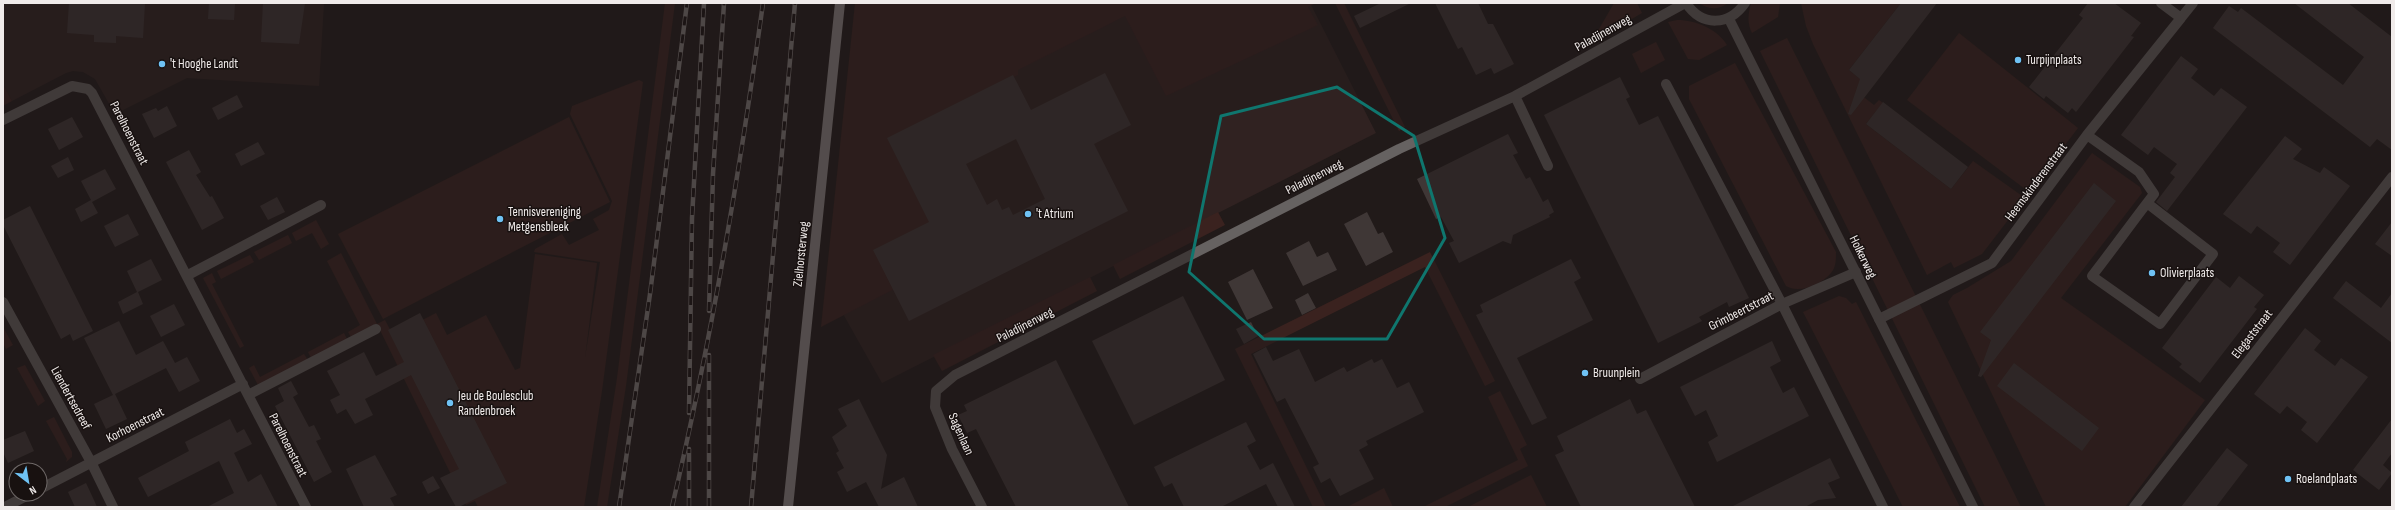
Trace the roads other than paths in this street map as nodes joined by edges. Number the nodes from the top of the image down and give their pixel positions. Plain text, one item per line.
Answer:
1 (840, 3) edge
2 (1685, 3) edge
3 (1745, 3) edge
4 (2161, 3) edge
5 (2193, 3) edge
6 (2180, 18) junction
7 (1729, 19) junction
8 (1666, 84) dead end
9 (1515, 96) junction
10 (3, 120) edge
11 (2088, 135) junction
12 (1548, 166) dead end
13 (2392, 178) edge
14 (2147, 203) junction
15 (321, 205) dead end
16 (1856, 272) junction
17 (188, 275) junction
18 (3, 302) edge
19 (1782, 304) junction
20 (1878, 319) junction
21 (376, 329) dead end
22 (955, 375) joint
23 (1640, 379) dead end
24 (243, 384) junction
25 (248, 395) junction
26 (91, 462) junction
27 (48, 485) edge
28 (15, 502) edge
29 (5, 507) edge
30 (113, 507) edge
31 (306, 507) edge
32 (788, 507) edge
33 (982, 507) edge
34 (1882, 507) edge
35 (1973, 507) edge
36 (2134, 507) edge

1 - 32 main road, Zielhorsterweg
2 - 7 street
2 - 9 street, Paladijnenweg
3 - 7 street
4 - 6 street
5 - 6 street, Heemskinderenstraat
6 - 11 street, Heemskinderenstraat
7 - 16 street, Holkerweg
8 - 19 street
9 - 12 street
9 - 22 street, Paladijnenweg
10 - 17 street, Parelhoenstraat
11 - 14 street
11 - 20 street, Heemskinderenstraat
13 - 36 street, Elegaststraat
14 - 14 street
15 - 17 street
16 - 19 street, Grimbeertstraat
16 - 20 street, Holkerweg
17 - 24 street, Parelhoenstraat
18 - 26 street, Liendertsedreef
19 - 23 street, Grimbeertstraat
19 - 34 street
20 - 35 street, Holkerweg
21 - 25 street
22 - 33 street, Sagenlaan
24 - 25 street, Parelhoenstraat
24 - 26 street, Korhoenstraat
25 - 31 street, Parelhoenstraat
26 - 27 street, Korhoenstraat
26 - 30 street, Liendertsedreef
28 - 29 street

